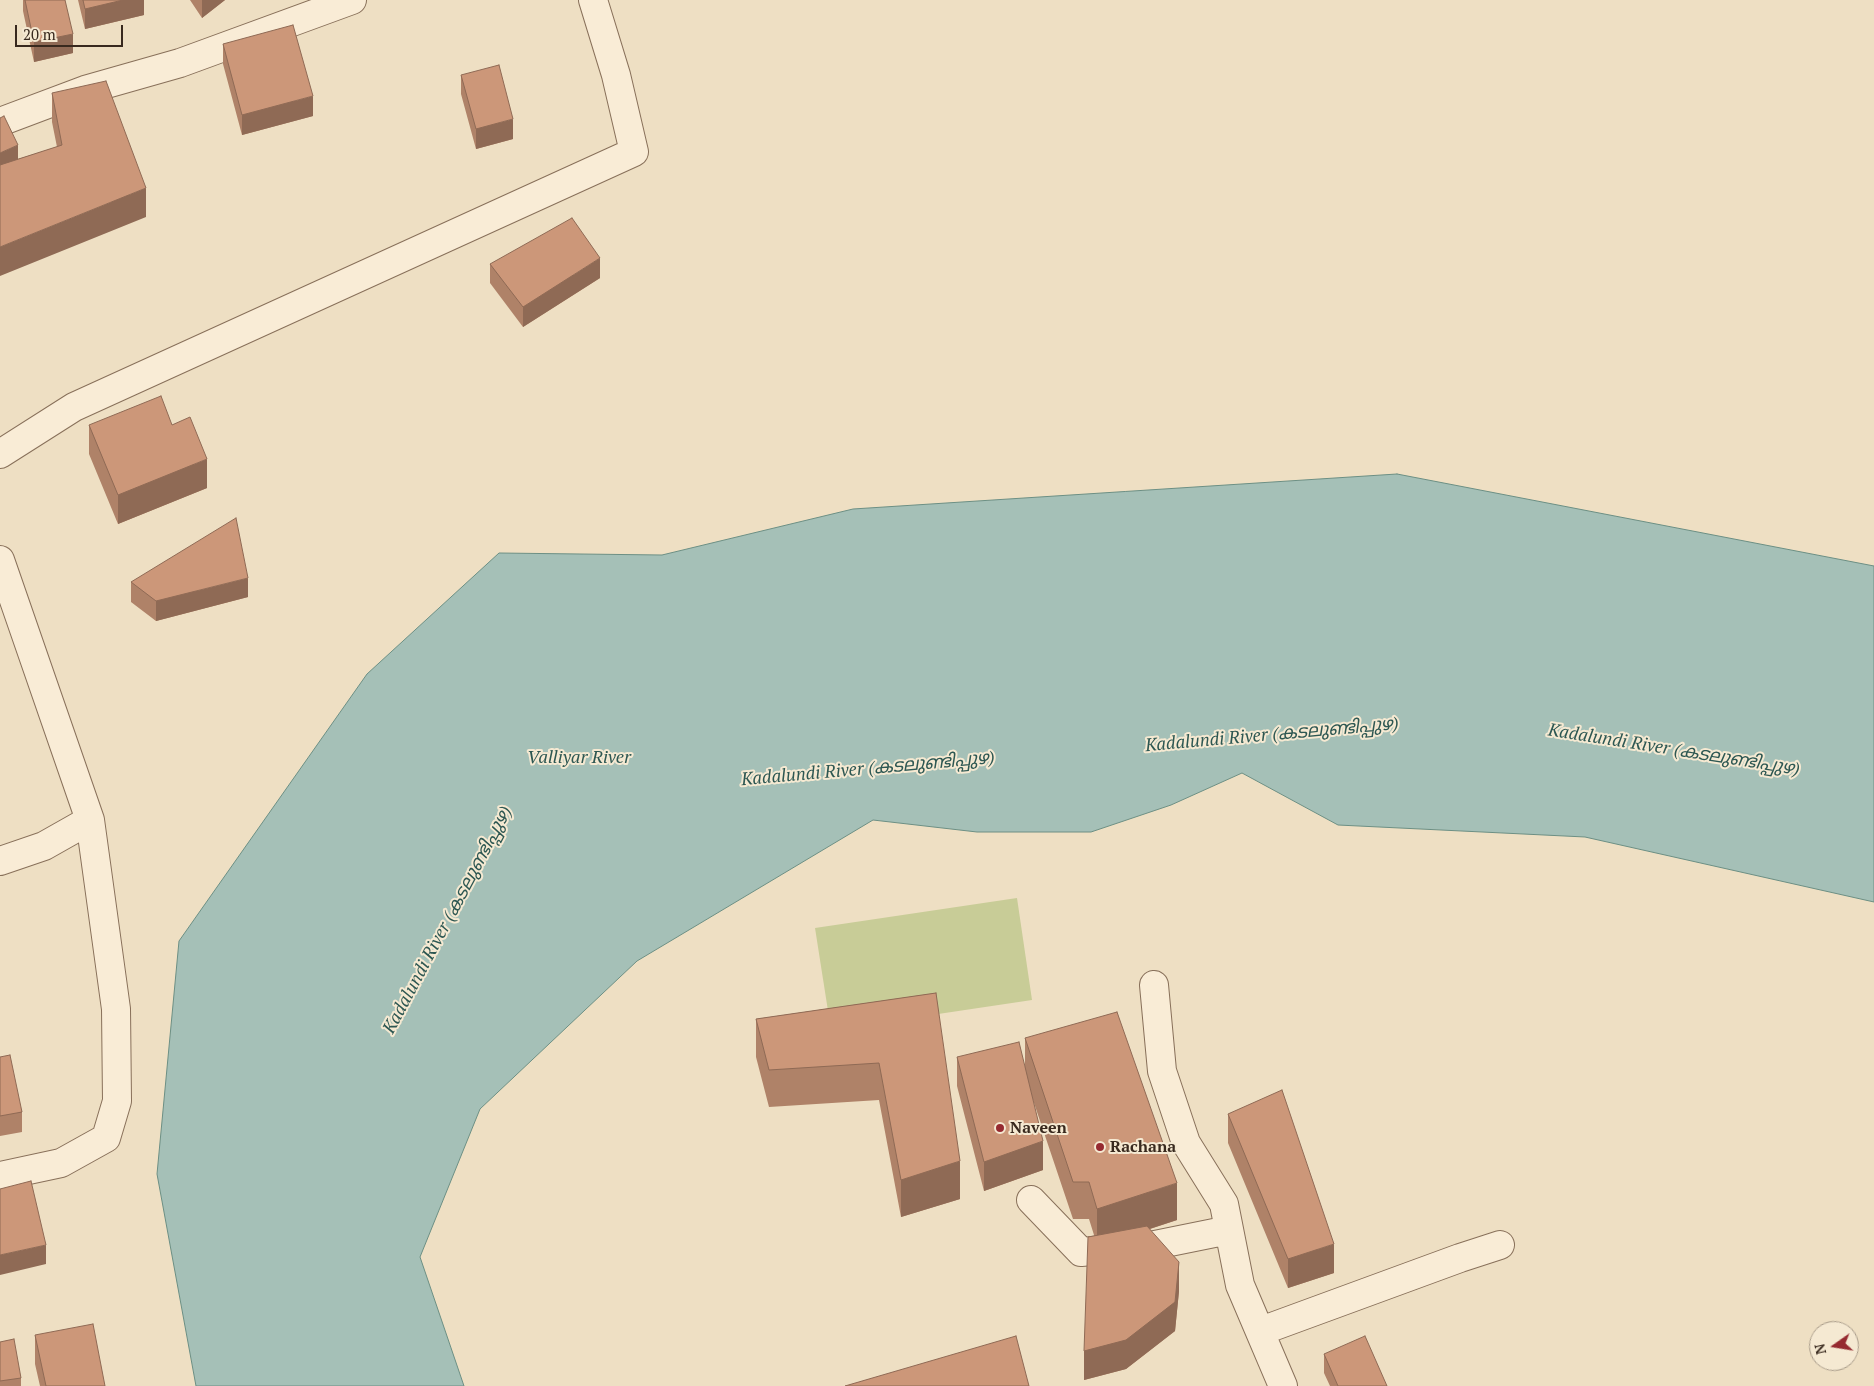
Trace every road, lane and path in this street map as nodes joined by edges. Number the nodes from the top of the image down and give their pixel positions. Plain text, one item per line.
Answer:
1 (352, 0) edge
2 (593, 0) edge
3 (0, 122) edge
4 (0, 454) edge
5 (0, 560) edge
6 (90, 820) junction
7 (0, 861) edge
8 (1154, 985) dead end
9 (0, 1176) edge
10 (1031, 1200) dead end
11 (1229, 1230) junction
12 (1500, 1245) dead end
13 (1261, 1332) junction
14 (1283, 1386) edge

1 - 3 street
2 - 4 street
5 - 6 street
6 - 7 street
6 - 9 street
8 - 11 street
10 - 11 street
11 - 13 street
12 - 13 street
13 - 14 street

